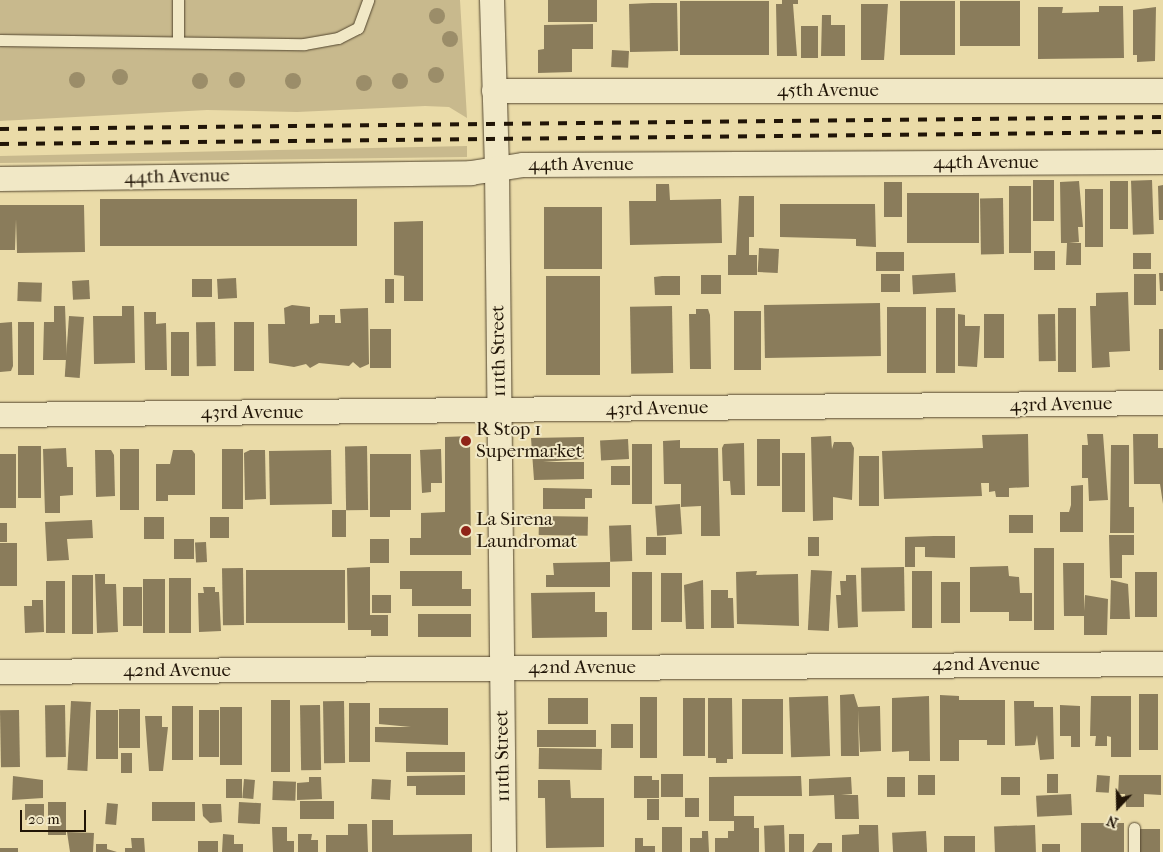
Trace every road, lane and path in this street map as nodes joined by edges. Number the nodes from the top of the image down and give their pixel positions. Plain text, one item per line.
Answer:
1 (178, 0) edge
2 (368, 0) edge
3 (492, 0) edge
4 (0, 40) edge
5 (178, 41) junction
6 (494, 91) junction
7 (1163, 91) edge
8 (1163, 162) edge
9 (497, 168) junction
10 (0, 179) edge
11 (1163, 403) edge
12 (500, 411) junction
13 (0, 415) edge
14 (1163, 664) edge
15 (503, 669) junction
16 (0, 672) edge
17 (1134, 828) dead end
18 (504, 852) edge
19 (1134, 852) edge

1 - 5 lane
2 - 5 lane
3 - 6 street, 111th Street
4 - 5 lane
6 - 7 street, 45th Avenue
6 - 9 street, 111th Street
8 - 9 street, 44th Avenue
9 - 10 street, 44th Avenue
9 - 12 street, 111th Street
11 - 12 street, 43rd Avenue
12 - 13 street, 43rd Avenue
12 - 15 street, 111th Street
14 - 15 street, 42nd Avenue
15 - 16 street, 42nd Avenue
15 - 18 street, 111th Street
17 - 19 lane

